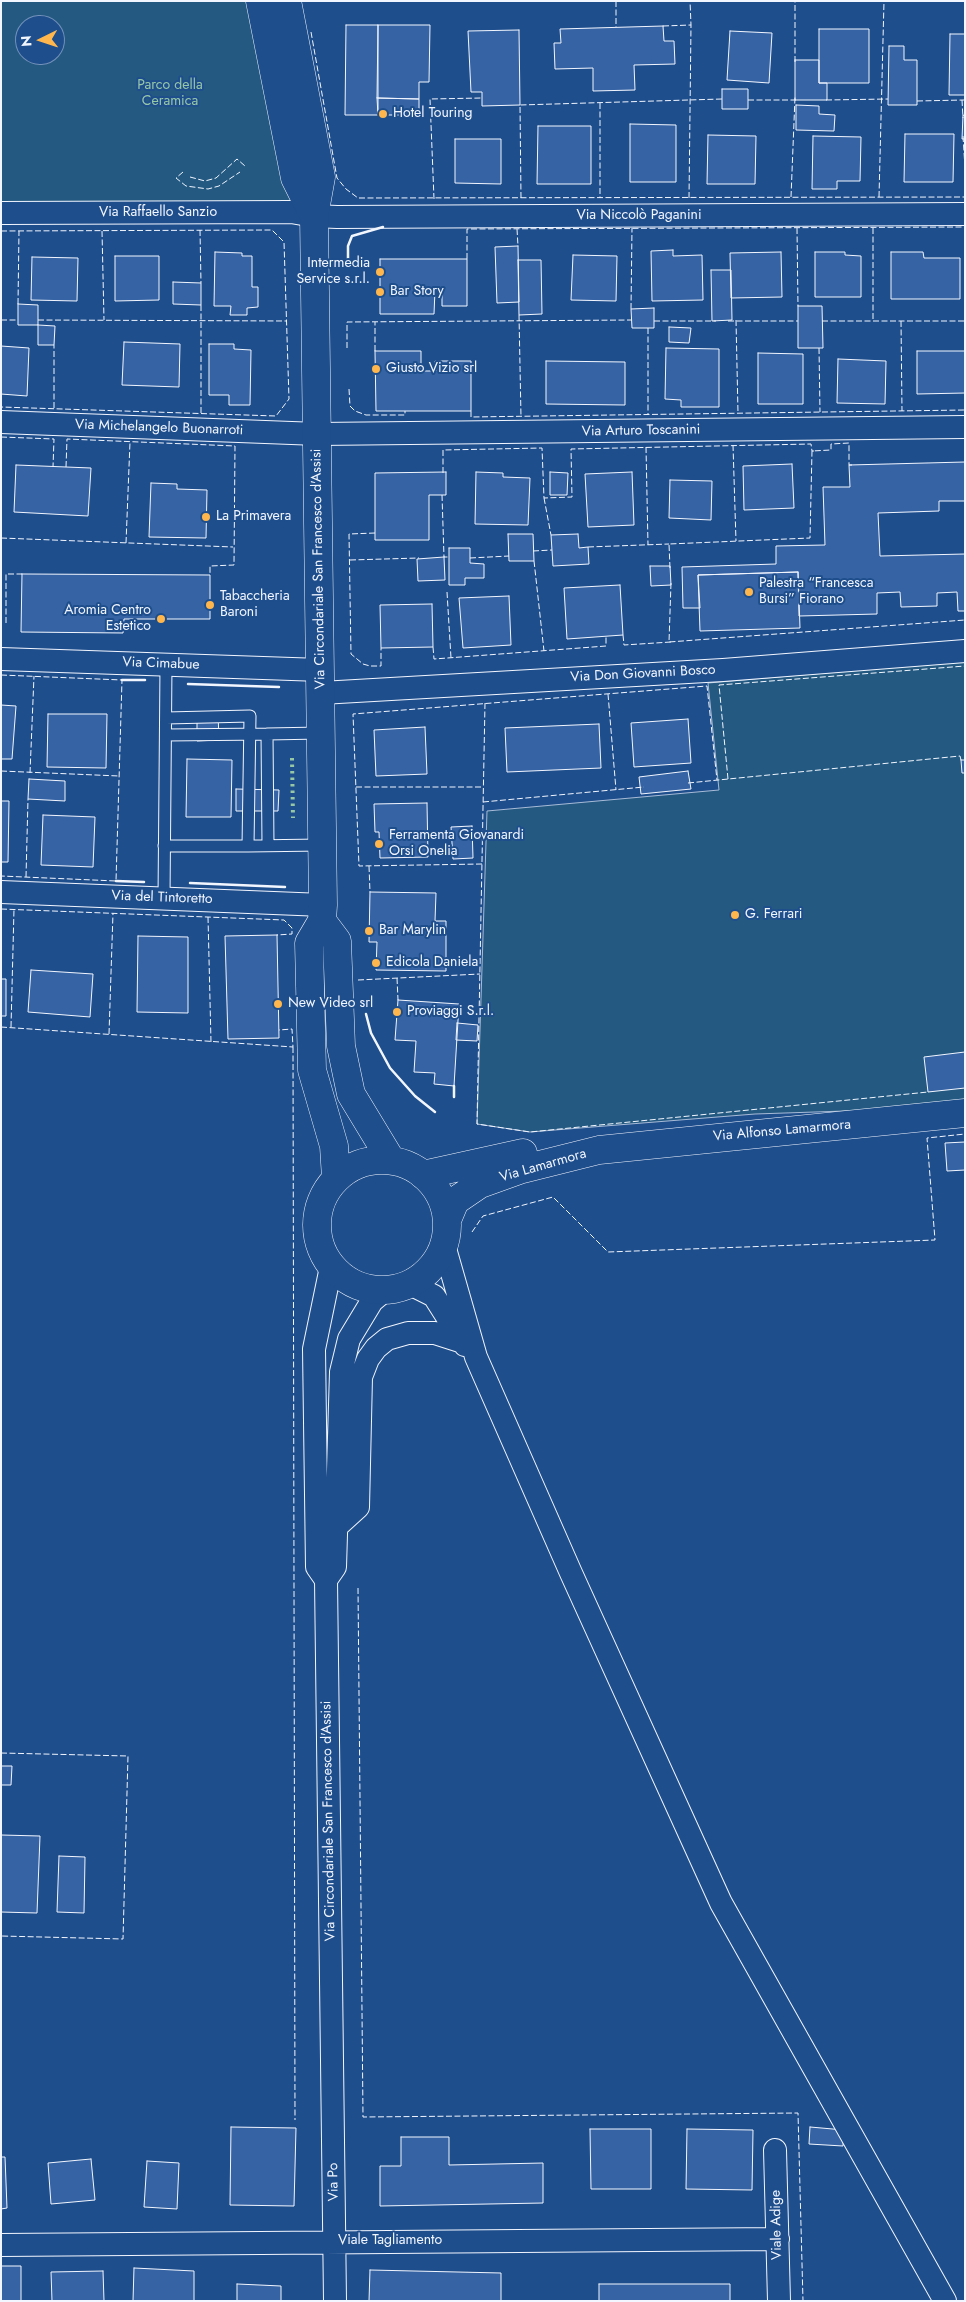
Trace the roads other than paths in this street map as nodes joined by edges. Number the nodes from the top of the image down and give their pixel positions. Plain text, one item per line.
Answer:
1 (260, 1) edge
2 (287, 1) edge
3 (1, 214) edge
4 (965, 214) edge
5 (314, 216) junction
6 (1, 422) edge
7 (965, 428) edge
8 (318, 434) junction
9 (965, 651) edge
10 (1, 659) edge
11 (166, 665) junction
12 (321, 681) junction
13 (166, 718) junction
14 (321, 733) junction
15 (249, 734) junction
16 (267, 734) junction
17 (166, 735) junction
18 (322, 845) junction
19 (164, 846) junction
20 (248, 846) junction
21 (268, 846) junction
22 (1, 892) edge
23 (164, 898) junction
24 (323, 913) junction
25 (965, 1113) edge
26 (599, 1150) junction
27 (391, 1160) junction
28 (423, 1175) junction
29 (336, 1178) junction
30 (445, 1232) junction
31 (331, 1266) junction
32 (410, 1284) junction
33 (384, 1291) junction
34 (469, 1350) junction
35 (336, 1526) junction
36 (326, 1580) junction
37 (332, 2062) joint
38 (776, 2150) dead end
39 (778, 2239) junction
40 (335, 2242) junction
41 (1, 2244) edge
42 (335, 2301) edge
43 (779, 2301) edge
44 (945, 2301) edge

1 - 5 street, Via Circondariale San Francesco d'Assisi
2 - 5 street, Via Circondariale San Francesco d'Assisi
3 - 5 street, Via Raffaello Sanzio
4 - 5 street, Via Niccolò Paganini
5 - 8 street, Via Circondariale San Francesco d'Assisi
6 - 8 street, Via Michelangelo Buonarroti
7 - 8 street, Via Arturo Toscanini
8 - 12 street, Via Circondariale San Francesco d'Assisi
9 - 12 street, Via Don Giovanni Bosco
10 - 11 street, Via Cimabue
11 - 12 street, Via Cimabue
11 - 13 lane
12 - 14 street, Via Circondariale San Francesco d'Assisi
13 - 15 lane
13 - 17 lane
14 - 16 lane
14 - 18 street, Via Circondariale San Francesco d'Assisi
15 - 16 lane
15 - 17 lane
15 - 20 lane
16 - 21 lane
17 - 19 lane
18 - 21 lane
18 - 24 street, Via Circondariale San Francesco d'Assisi
19 - 20 lane
19 - 23 lane
20 - 21 lane
22 - 23 street, Via del Tintoretto
23 - 24 street, Via del Tintoretto
24 - 27 street
24 - 29 street
25 - 26 street, Via Alfonso Lamarmora
26 - 28 street, Via Lamarmora
26 - 30 street, Via Lamarmora
27 - 28 street
27 - 29 street
28 - 30 street
29 - 31 street
30 - 32 street
30 - 34 street
31 - 33 street
31 - 36 street, Via Circondariale San Francesco d'Assisi
32 - 33 street
32 - 34 street
33 - 35 street, Via Circondariale San Francesco d'Assisi
34 - 35 street
34 - 44 street
35 - 36 street, Via Circondariale San Francesco d'Assisi
36 - 37 street, Via Circondariale San Francesco d'Assisi
37 - 40 street, Via Po
38 - 39 street, Viale Adige
39 - 40 street, Viale Tagliamento
39 - 43 street, Viale Adige
40 - 41 street, Viale Tagliamento
40 - 42 street, Via Po

